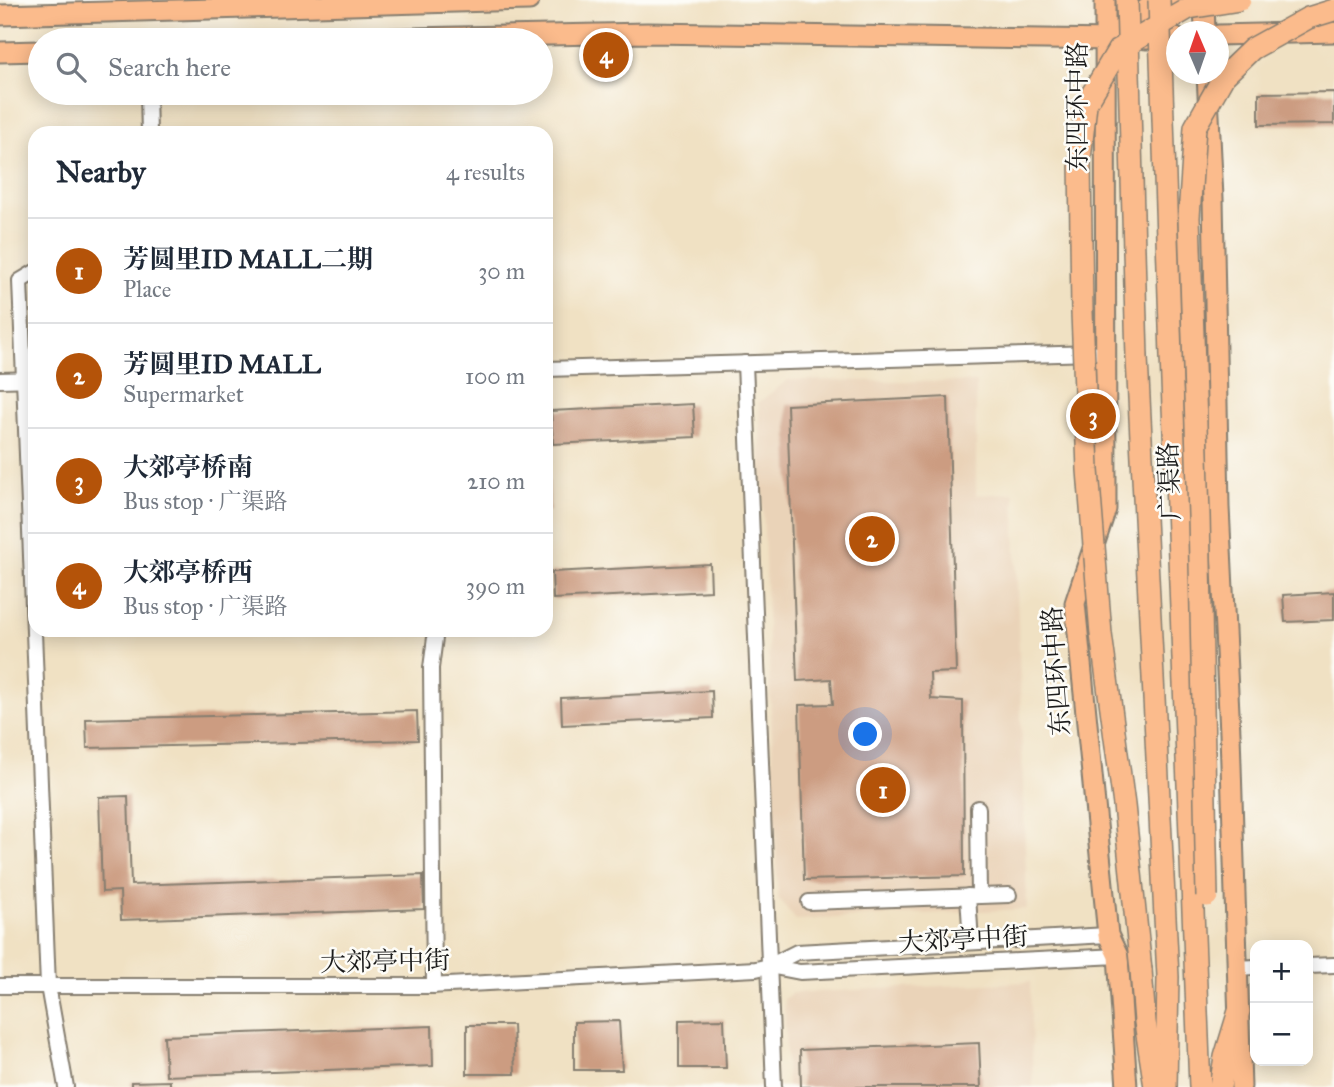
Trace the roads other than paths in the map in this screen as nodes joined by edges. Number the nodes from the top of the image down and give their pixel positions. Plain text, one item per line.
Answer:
1 (528, 0) edge
2 (1105, 0) edge
3 (1127, 0) edge
4 (1232, 0) edge
5 (1240, 0) edge
6 (1157, 1) edge
7 (1204, 1) edge
8 (13, 9) edge
9 (1334, 10) edge
10 (1205, 21) edge
11 (1334, 32) edge
12 (553, 35) edge
13 (1229, 35) edge
14 (1157, 39) junction
15 (1166, 39) edge
16 (1105, 41) junction
17 (28, 51) edge
18 (0, 52) edge
19 (1207, 84) edge
20 (148, 105) edge
21 (149, 126) edge
22 (28, 276) edge
23 (1105, 353) junction
24 (745, 363) junction
25 (28, 368) edge
26 (553, 369) edge
27 (28, 379) edge
28 (0, 380) edge
29 (37, 637) edge
30 (435, 637) edge
31 (978, 808) dead end
32 (1009, 895) dead end
33 (974, 896) junction
34 (809, 902) dead end
35 (1108, 935) junction
36 (971, 942) junction
37 (1118, 956) junction
38 (1334, 965) edge
39 (769, 966) junction
40 (1313, 966) edge
41 (1247, 968) edge
42 (0, 986) edge
43 (48, 986) junction
44 (434, 986) junction
45 (1239, 1011) junction
46 (1197, 1022) junction
47 (66, 1087) edge
48 (774, 1087) edge
49 (1126, 1087) edge
50 (1155, 1087) edge
51 (1166, 1087) edge
52 (1200, 1087) edge
53 (1220, 1087) edge
54 (1241, 1087) edge

1 - 8 main road
2 - 16 main road, 东四环中路
3 - 51 highway, 东四环中路, bridge
4 - 7 main road
5 - 50 highway, bridge
6 - 7 main road
6 - 14 main road
6 - 16 main road
6 - 46 highway, bridge
7 - 10 main road
9 - 46 highway, 广渠路, bridge
11 - 13 main road
12 - 16 main road
14 - 15 main road
14 - 16 main road
16 - 23 main road, 东四环中路
17 - 18 main road
19 - 41 main road
20 - 21 street
22 - 25 street
23 - 24 street
23 - 35 main road, 东四环中路
24 - 26 street
24 - 39 street
27 - 28 street
29 - 43 street
30 - 44 street
31 - 33 street
32 - 33 street
33 - 34 street
33 - 36 street
35 - 36 street, 大郊亭中街
35 - 37 main road, 东四环中路
36 - 39 street, 大郊亭中街
37 - 39 street, 大郊亭中街
37 - 49 main road, 东四环中路
38 - 40 street
39 - 44 street, 大郊亭中街
39 - 48 street
41 - 45 main road
42 - 43 street, 大郊亭中街
43 - 44 street, 大郊亭中街
43 - 47 street
45 - 53 highway
45 - 54 main road
46 - 52 highway

